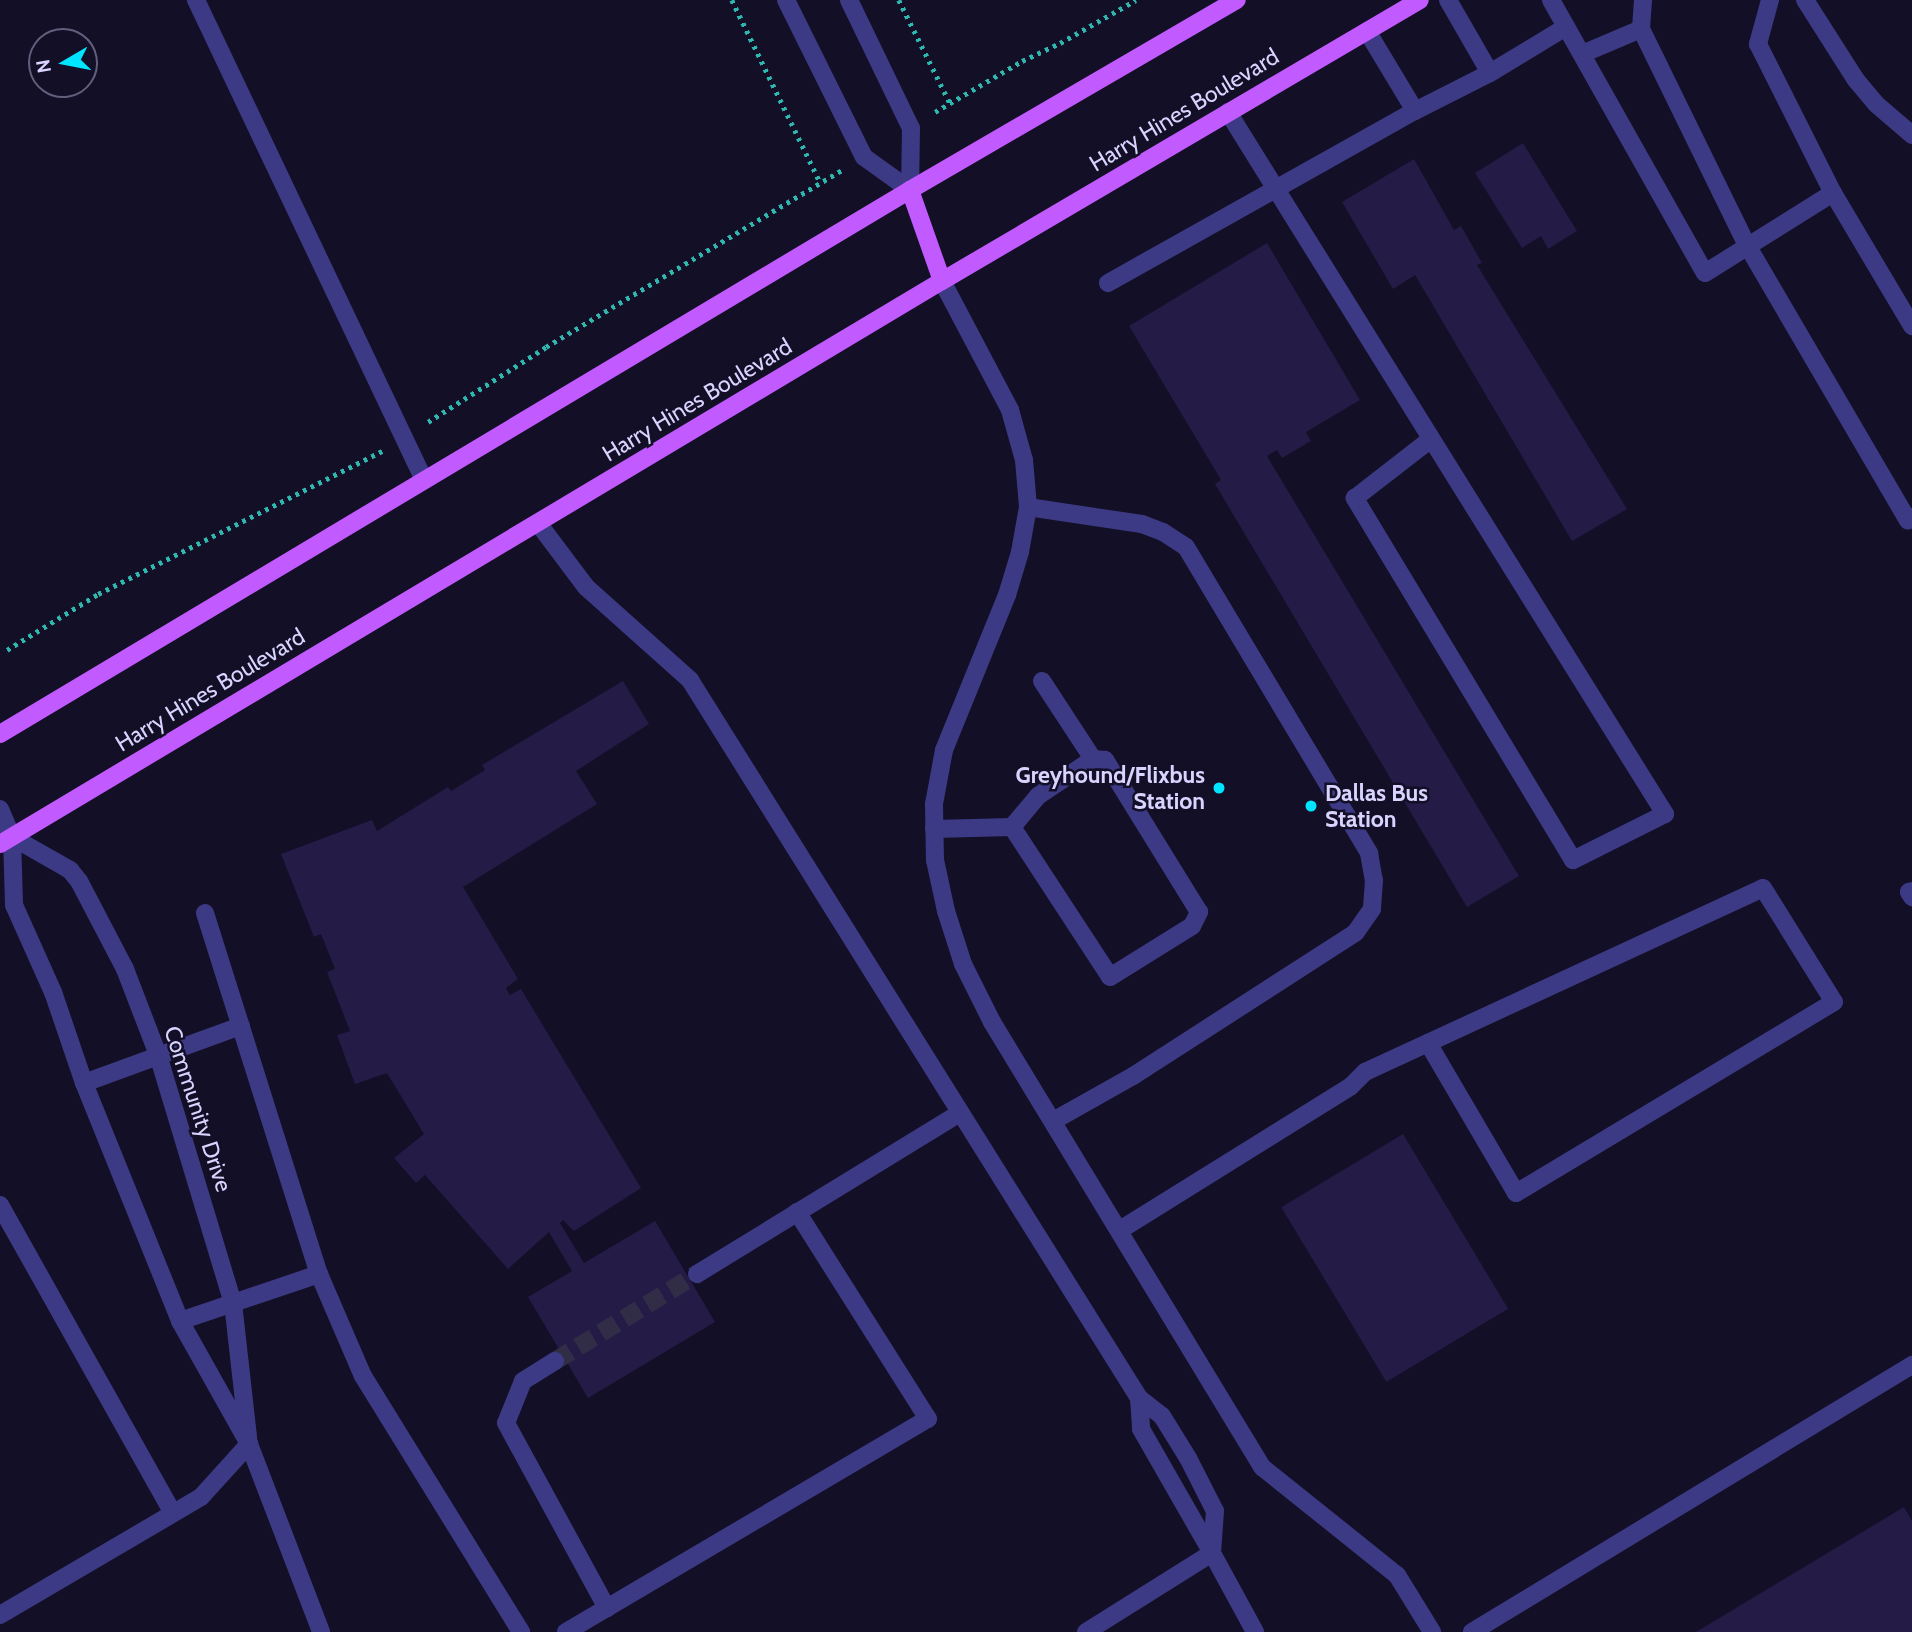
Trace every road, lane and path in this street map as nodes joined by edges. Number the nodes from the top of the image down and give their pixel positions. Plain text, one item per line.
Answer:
1 (196, 0) edge
2 (732, 0) edge
3 (786, 0) edge
4 (849, 0) edge
5 (899, 0) edge
6 (1136, 0) edge
7 (1237, 0) edge
8 (1420, 0) edge
9 (1448, 0) edge
10 (1551, 0) edge
11 (1643, 0) edge
12 (1770, 0) edge
13 (1805, 0) edge
14 (1566, 27) junction
15 (1641, 29) junction
16 (1367, 31) junction
17 (1582, 54) junction
18 (1490, 73) junction
19 (950, 103) junction
20 (1415, 111) junction
21 (1228, 113) junction
22 (928, 117) dead end
23 (1912, 135) edge
24 (838, 172) dead end
25 (820, 182) junction
26 (1276, 188) junction
27 (910, 190) junction
28 (1833, 192) junction
29 (1747, 245) junction
30 (942, 281) junction
31 (1108, 283) dead end
32 (1912, 326) edge
33 (426, 423) dead end
34 (1431, 439) junction
35 (384, 450) dead end
36 (424, 480) junction
37 (1028, 507) junction
38 (1912, 517) edge
39 (538, 523) junction
40 (7, 649) dead end
41 (1042, 681) dead end
42 (0, 734) edge
43 (1093, 759) junction
44 (0, 809) edge
45 (1012, 827) junction
46 (934, 829) junction
47 (6, 840) edge
48 (1912, 891) edge
49 (1912, 897) edge
50 (205, 913) dead end
51 (241, 1026) junction
52 (1428, 1043) junction
53 (158, 1055) junction
54 (84, 1083) junction
55 (960, 1112) junction
56 (1053, 1121) junction
57 (0, 1205) edge
58 (797, 1212) junction
59 (1121, 1230) junction
60 (319, 1274) junction
61 (697, 1274) tunnel mouth
62 (233, 1303) junction
63 (180, 1321) junction
64 (555, 1362) tunnel mouth
65 (1912, 1365) edge
66 (1139, 1398) junction
67 (249, 1444) junction
68 (173, 1513) junction
69 (1212, 1553) junction
70 (607, 1608) junction
71 (0, 1615) edge
72 (321, 1632) edge
73 (521, 1632) edge
74 (566, 1632) edge
75 (1086, 1632) edge
76 (1255, 1632) edge
77 (1432, 1632) edge
78 (1472, 1632) edge

1 - 36 street
2 - 25 path
3 - 27 street
4 - 27 street
5 - 19 path
6 - 19 path
7 - 27 main road
8 - 16 main road, Harry Hines Boulevard
9 - 18 street
10 - 14 street
11 - 15 street
12 - 28 street
13 - 23 street
14 - 17 street
14 - 18 street
15 - 17 street
15 - 29 street
16 - 20 street
16 - 21 main road, Harry Hines Boulevard
17 - 29 street
18 - 20 street
19 - 22 path
20 - 26 street
21 - 26 street
21 - 30 main road, Harry Hines Boulevard
24 - 25 path
25 - 33 path
26 - 31 street
26 - 34 street
27 - 30 main road
27 - 36 main road
28 - 29 street
28 - 32 street
29 - 38 street
30 - 37 street
30 - 39 main road, Harry Hines Boulevard
34 - 34 street
35 - 40 path
36 - 42 main road
37 - 46 street
37 - 56 street
39 - 47 main road, Harry Hines Boulevard
39 - 55 street
41 - 43 street
43 - 45 street
43 - 45 street
44 - 47 street, Community Drive
45 - 46 street
46 - 56 street
47 - 53 street, Community Drive
47 - 54 street, Community Drive
48 - 49 street
50 - 51 street
51 - 53 street
51 - 60 street
52 - 52 street
52 - 59 street
53 - 54 street
53 - 62 street, Community Drive
54 - 63 street, Community Drive
55 - 58 street
55 - 66 street
56 - 59 street
57 - 68 street
58 - 61 street
58 - 70 street
59 - 77 street
60 - 62 street
60 - 73 street
62 - 63 street
62 - 67 street, Community Drive
63 - 67 street, Community Drive
64 - 70 street
65 - 78 street
66 - 69 street
66 - 69 street
67 - 68 street
67 - 72 street, Community Drive
68 - 71 street
69 - 75 street
69 - 76 street
70 - 74 street

